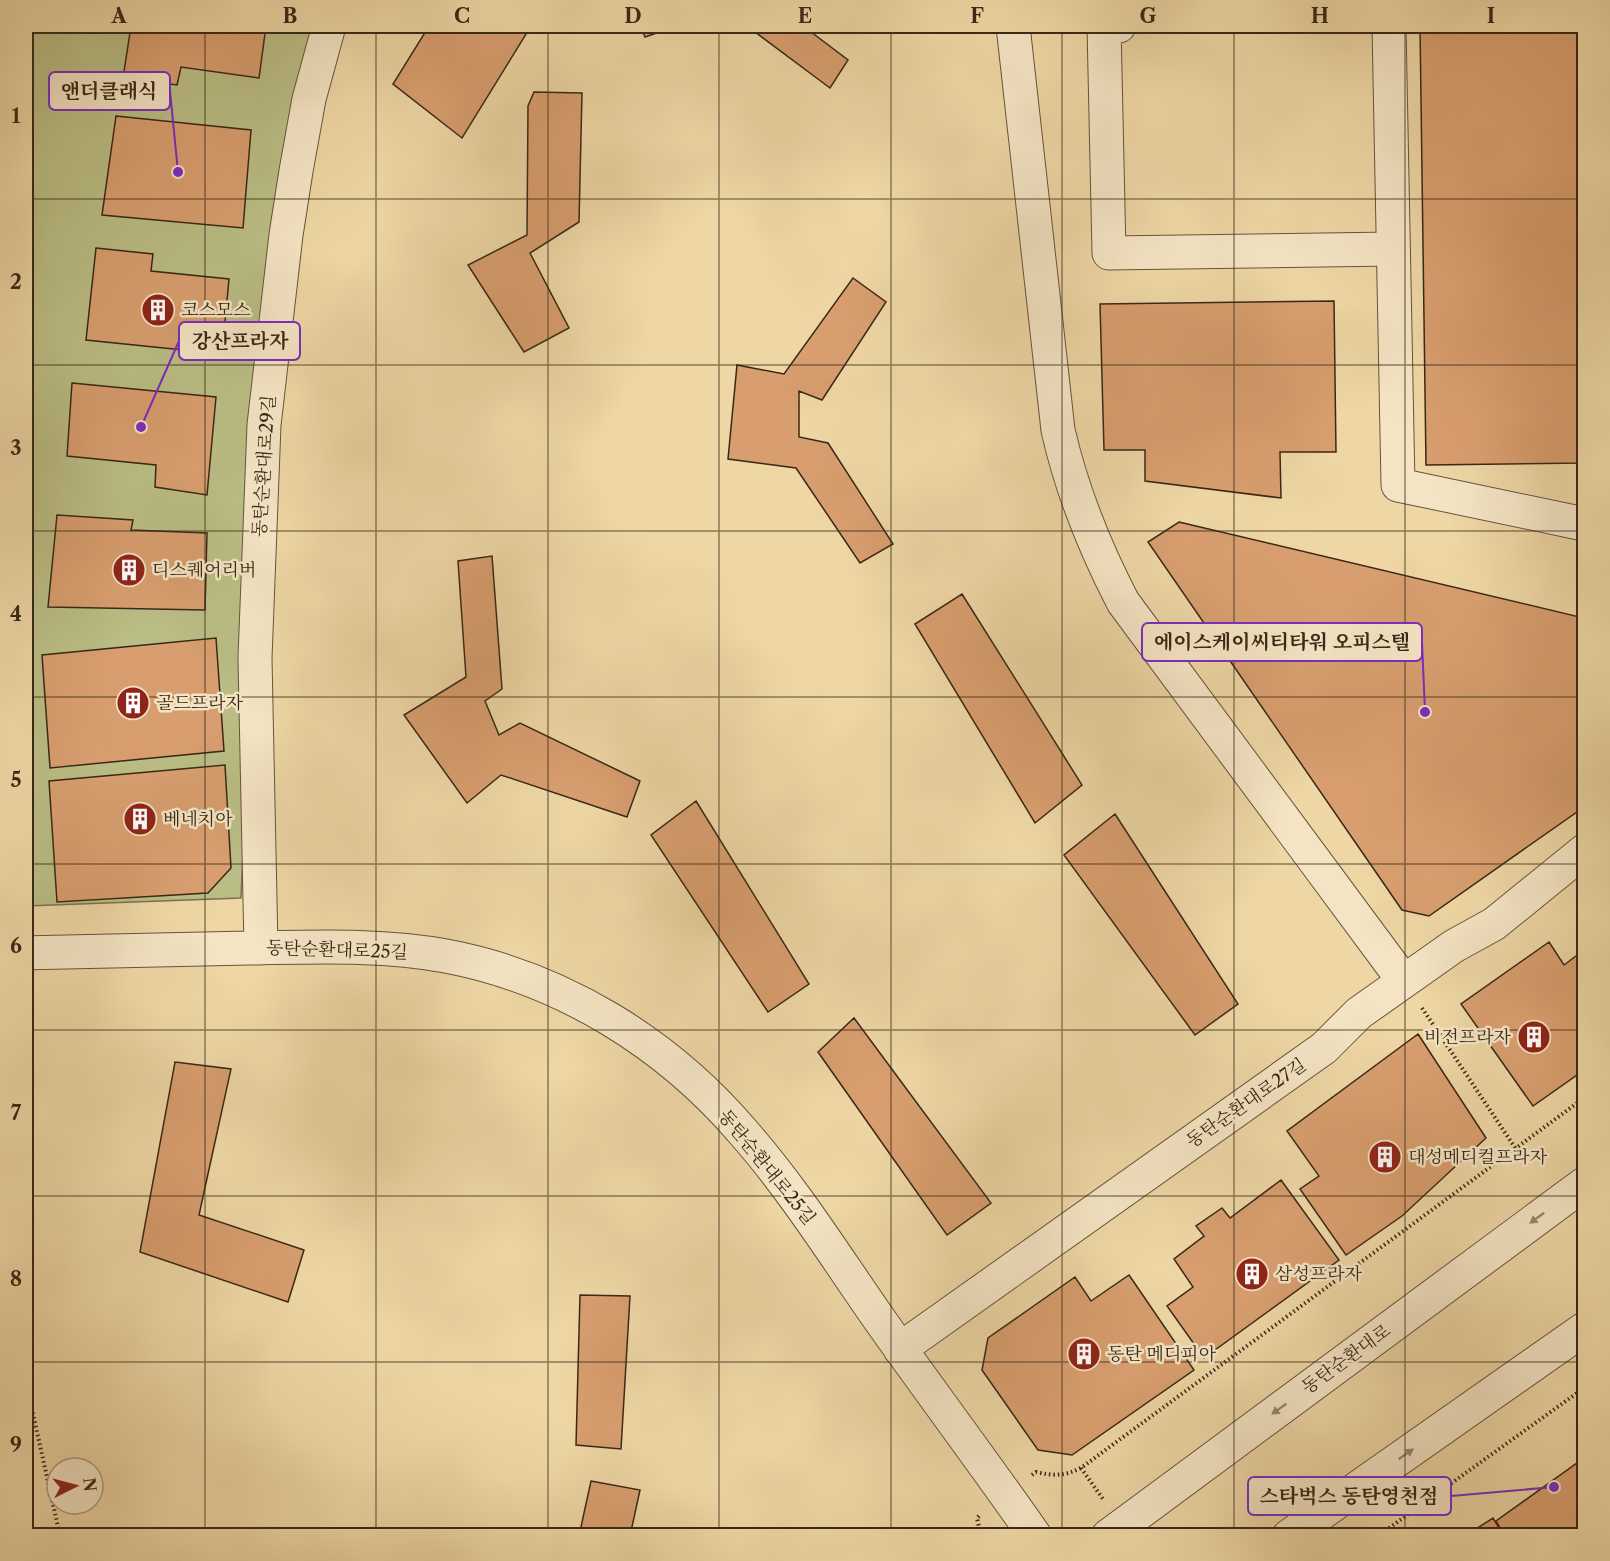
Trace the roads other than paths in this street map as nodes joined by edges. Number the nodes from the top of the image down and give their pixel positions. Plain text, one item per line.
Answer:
1 (330, 26) edge
2 (1013, 26) edge
3 (1119, 26) edge
4 (1389, 26) edge
5 (1393, 249) junction
6 (1584, 524) edge
7 (1584, 851) edge
8 (261, 948) junction
9 (26, 953) edge
10 (1403, 980) junction
11 (1584, 1184) edge
12 (1584, 1329) edge
13 (900, 1349) junction
14 (1035, 1536) edge
15 (1108, 1536) edge
16 (1289, 1536) edge

1 - 8 street, 동탄순환대로29길
2 - 10 street
3 - 5 street
4 - 5 street
5 - 6 street
7 - 10 street, 동탄순환대로27길
8 - 9 street, 동탄순환대로25길
8 - 13 street, 동탄순환대로25길
10 - 13 street, 동탄순환대로27길
11 -> 15 street, 동탄순환대로
16 -> 12 street
13 - 14 street, 동탄순환대로25길

